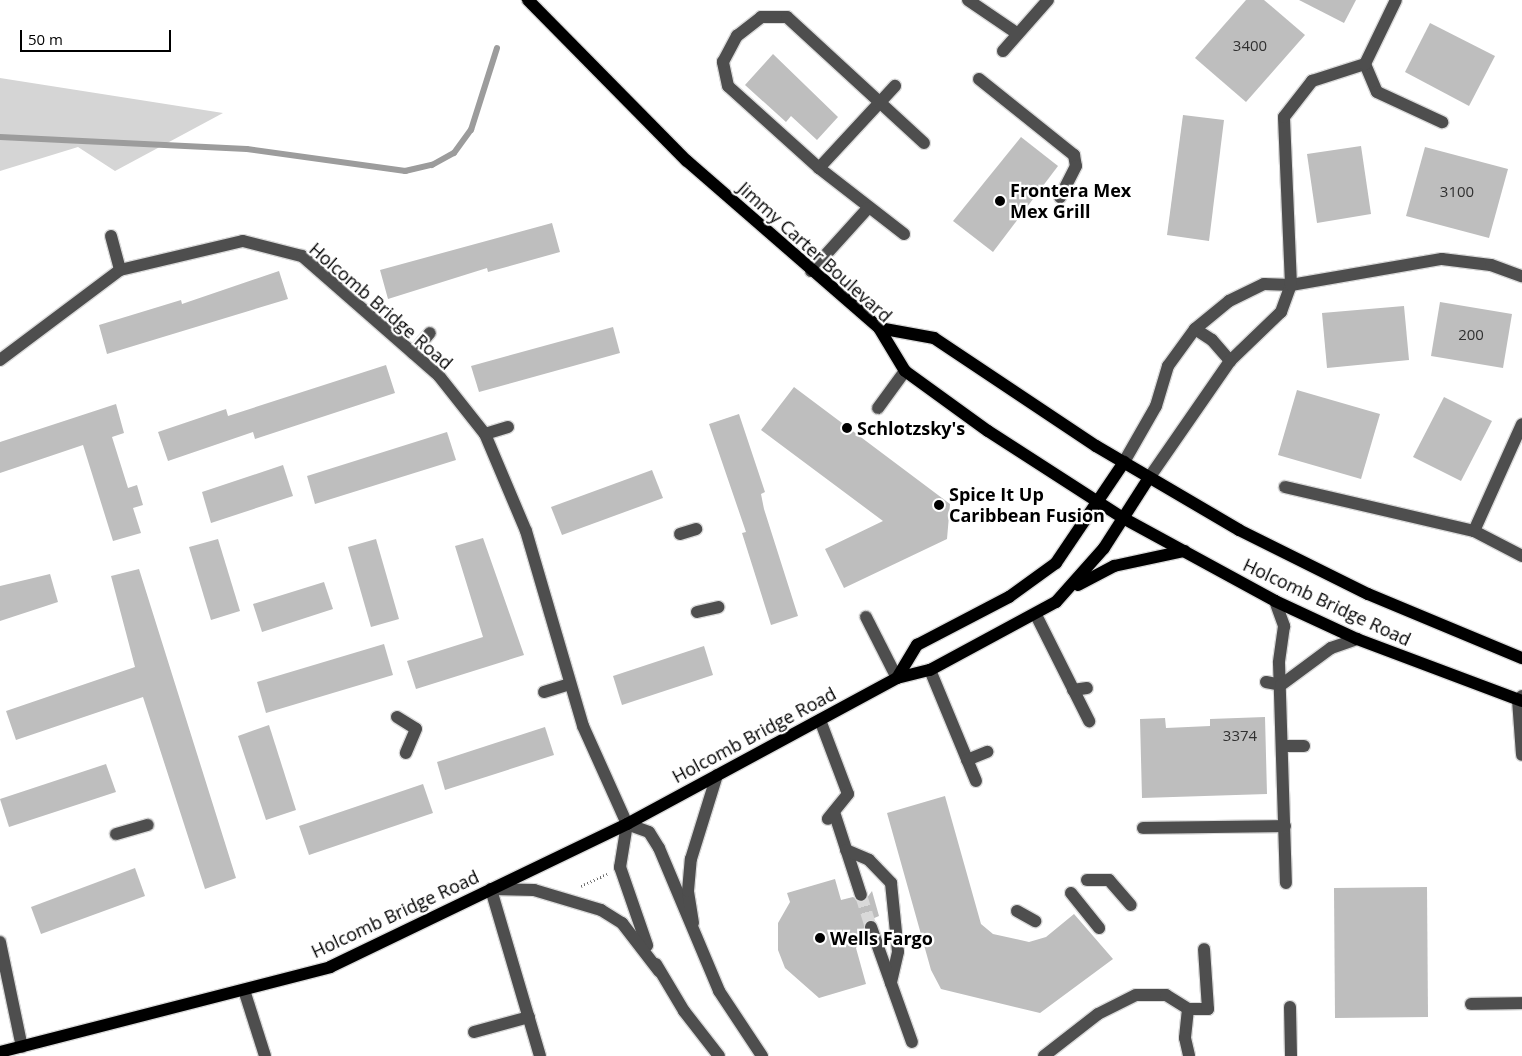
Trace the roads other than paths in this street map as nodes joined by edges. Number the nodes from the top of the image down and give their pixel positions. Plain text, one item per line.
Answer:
1 (528, 0) edge
2 (968, 0) edge
3 (1048, 0) edge
4 (1396, 0) edge
5 (1018, 34) junction
6 (1003, 51) dead end
7 (1365, 64) junction
8 (979, 79) dead end
9 (895, 86) dead end
10 (881, 101) junction
11 (1442, 122) dead end
12 (924, 143) dead end
13 (819, 168) junction
14 (1060, 197) dead end
15 (868, 208) junction
16 (904, 234) dead end
17 (111, 236) dead end
18 (120, 270) junction
19 (811, 271) junction
20 (1522, 276) edge
21 (1291, 285) junction
22 (878, 328) junction
23 (1195, 330) junction
24 (430, 333) dead end
25 (413, 353) junction
26 (0, 360) edge
27 (1230, 361) junction
28 (904, 371) junction
29 (878, 408) dead end
30 (1522, 424) edge
31 (508, 427) dead end
32 (485, 434) junction
33 (1124, 462) junction
34 (1149, 478) junction
35 (1285, 487) dead end
36 (1098, 502) junction
37 (1123, 518) junction
38 (696, 529) dead end
39 (1474, 531) junction
40 (680, 534) dead end
41 (1184, 551) junction
42 (1522, 556) edge
43 (1074, 587) junction
44 (1275, 601) junction
45 (718, 607) dead end
46 (696, 612) dead end
47 (1036, 616) junction
48 (866, 617) dead end
49 (1357, 639) junction
50 (1522, 658) edge
51 (930, 670) junction
52 (897, 678) junction
53 (1266, 682) dead end
54 (570, 684) junction
55 (1281, 685) junction
56 (1087, 688) dead end
57 (1073, 690) junction
58 (544, 692) dead end
59 (1521, 699) edge
60 (396, 717) dead end
61 (820, 720) junction
62 (1089, 722) dead end
63 (1282, 746) junction
64 (1304, 746) dead end
65 (988, 752) dead end
66 (406, 753) dead end
67 (1522, 755) edge
68 (967, 760) junction
69 (717, 775) junction
70 (976, 781) dead end
71 (627, 824) junction
72 (148, 825) dead end
73 (1285, 826) junction
74 (1143, 828) dead end
75 (116, 834) dead end
76 (846, 850) junction
77 (1087, 880) dead end
78 (1286, 883) dead end
79 (491, 889) junction
80 (1070, 893) dead end
81 (861, 894) tunnel mouth
82 (1131, 905) dead end
83 (1017, 911) dead end
84 (1035, 921) dead end
85 (871, 927) tunnel mouth
86 (1099, 928) dead end
87 (0, 942) edge
88 (699, 948) junction
89 (1204, 949) dead end
90 (659, 971) junction
91 (891, 983) junction
92 (244, 990) junction
93 (1522, 1003) edge
94 (1471, 1004) dead end
95 (1290, 1007) dead end
96 (1188, 1009) junction
97 (529, 1017) junction
98 (474, 1032) dead end
99 (912, 1042) dead end
100 (22, 1047) junction
101 (0, 1052) edge
102 (265, 1056) edge
103 (540, 1056) edge
104 (719, 1056) edge
105 (762, 1056) edge
106 (1044, 1056) edge
107 (1189, 1056) edge
108 (1291, 1056) edge

1 - 19 main road, Jimmy Carter Boulevard
2 - 5 street
3 - 5 street
4 - 7 street
5 - 6 street
7 - 11 street
7 - 21 street
8 - 14 street
9 - 10 street
10 - 12 street
10 - 13 street
10 - 13 street
13 - 15 street
15 - 16 street
15 - 19 street
17 - 18 street
18 - 25 street, Holcomb Bridge Road
18 - 26 street, Holcomb Bridge Road
19 - 22 main road, Jimmy Carter Boulevard
20 - 21 street
21 - 23 street
21 - 27 street
22 - 28 main road, Jimmy Carter Boulevard
22 - 33 main road, Holcomb Bridge Road
23 - 27 street
23 - 33 street
24 - 25 street
25 - 32 street, Holcomb Bridge Road
27 - 34 street
28 - 29 street
28 - 36 main road, Jimmy Carter Boulevard
30 - 39 street
31 - 32 street
32 - 54 street, Holcomb Bridge Road
33 - 34 main road, Holcomb Bridge Road
33 - 36 main road
34 - 37 main road, Holcomb Bridge Road
34 - 50 main road, Holcomb Bridge Road
35 - 39 street
36 - 37 main road, Jimmy Carter Boulevard
36 - 52 main road
37 - 41 main road, Holcomb Bridge Road
37 - 43 main road, Holcomb Bridge Road
38 - 40 street
39 - 42 street
41 - 43 main road
41 - 44 main road, Holcomb Bridge Road
43 - 47 main road, Holcomb Bridge Road
44 - 49 main road, Holcomb Bridge Road
44 - 55 street
45 - 46 street
47 - 51 main road, Holcomb Bridge Road
47 - 57 street
48 - 52 street
49 - 55 street
49 - 59 main road, Holcomb Bridge Road
51 - 52 main road, Holcomb Bridge Road
51 - 68 street
52 - 61 main road, Holcomb Bridge Road
53 - 55 street
54 - 58 street
54 - 71 street, Holcomb Bridge Road
55 - 63 street
56 - 57 street
57 - 62 street
59 - 67 street
60 - 66 street
61 - 69 main road, Holcomb Bridge Road
61 - 76 street
63 - 64 street
63 - 73 street
65 - 68 street
68 - 70 street
69 - 71 main road, Holcomb Bridge Road
69 - 88 street
71 - 79 main road, Holcomb Bridge Road
71 - 88 street
71 - 90 street
72 - 75 street
73 - 74 street
73 - 78 street
76 - 81 street
76 - 91 street
77 - 82 street
79 - 90 street
79 - 92 main road, Holcomb Bridge Road
79 - 97 street
80 - 86 street
83 - 84 street
85 - 91 street
87 - 100 street
88 - 105 street
89 - 96 street
90 - 104 street
91 - 99 street
92 - 100 main road, Holcomb Bridge Road
92 - 102 street
93 - 94 street
95 - 108 street
96 - 106 street
96 - 107 street
97 - 98 street
97 - 103 street
100 - 101 main road, Holcomb Bridge Road

